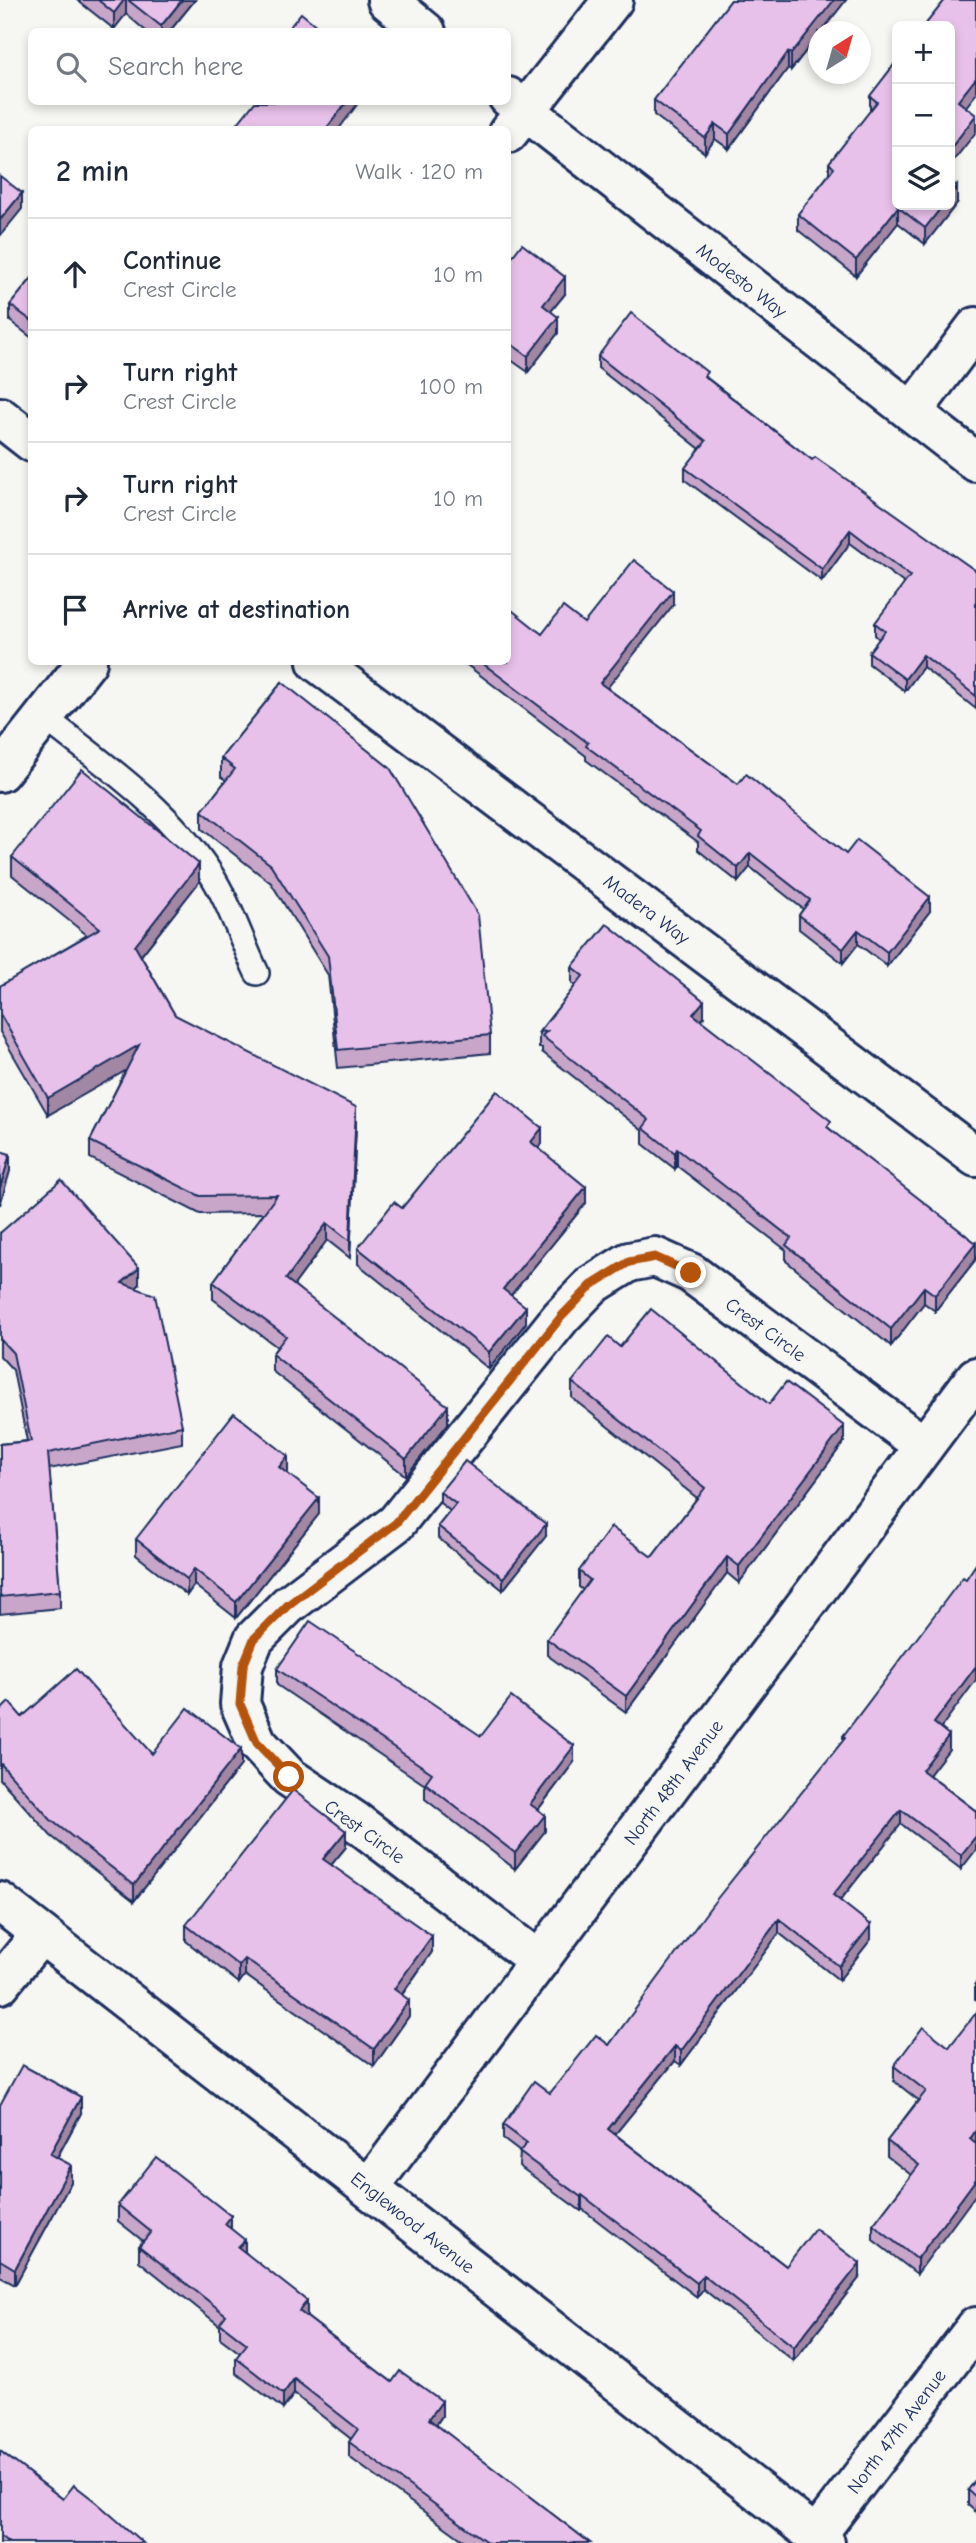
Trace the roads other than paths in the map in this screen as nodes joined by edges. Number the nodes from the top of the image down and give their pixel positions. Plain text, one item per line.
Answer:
1 (387, 0) edge
2 (613, 0) edge
3 (421, 28) edge
4 (513, 114) edge
5 (976, 327) edge
6 (912, 412) junction
7 (0, 417) edge
8 (28, 439) edge
9 (976, 462) edge
10 (85, 665) edge
11 (321, 665) edge
12 (44, 717) junction
13 (0, 772) edge
14 (257, 974) dead end
15 (976, 1157) edge
16 (976, 1377) edge
17 (924, 1446) junction
18 (0, 1902) edge
19 (41, 1934) junction
20 (539, 1961) junction
21 (0, 1984) edge
22 (369, 2188) junction
23 (976, 2327) edge
24 (820, 2540) edge

1 - 3 street
2 - 4 street
4 - 6 street, Modesto Way
5 - 6 street
6 - 9 street, Modesto Way
7 - 8 street
10 - 12 street
11 - 15 street, Madera Way
12 - 13 street
12 - 14 lane
16 - 17 street, North 48th Avenue
17 - 20 street, North 48th Avenue
17 - 20 street, Crest Circle
18 - 19 street, Englewood Avenue
19 - 21 street
19 - 22 street, Englewood Avenue
20 - 22 street, North 48th Avenue
22 - 24 street, Englewood Avenue
23 - 24 street, North 47th Avenue

